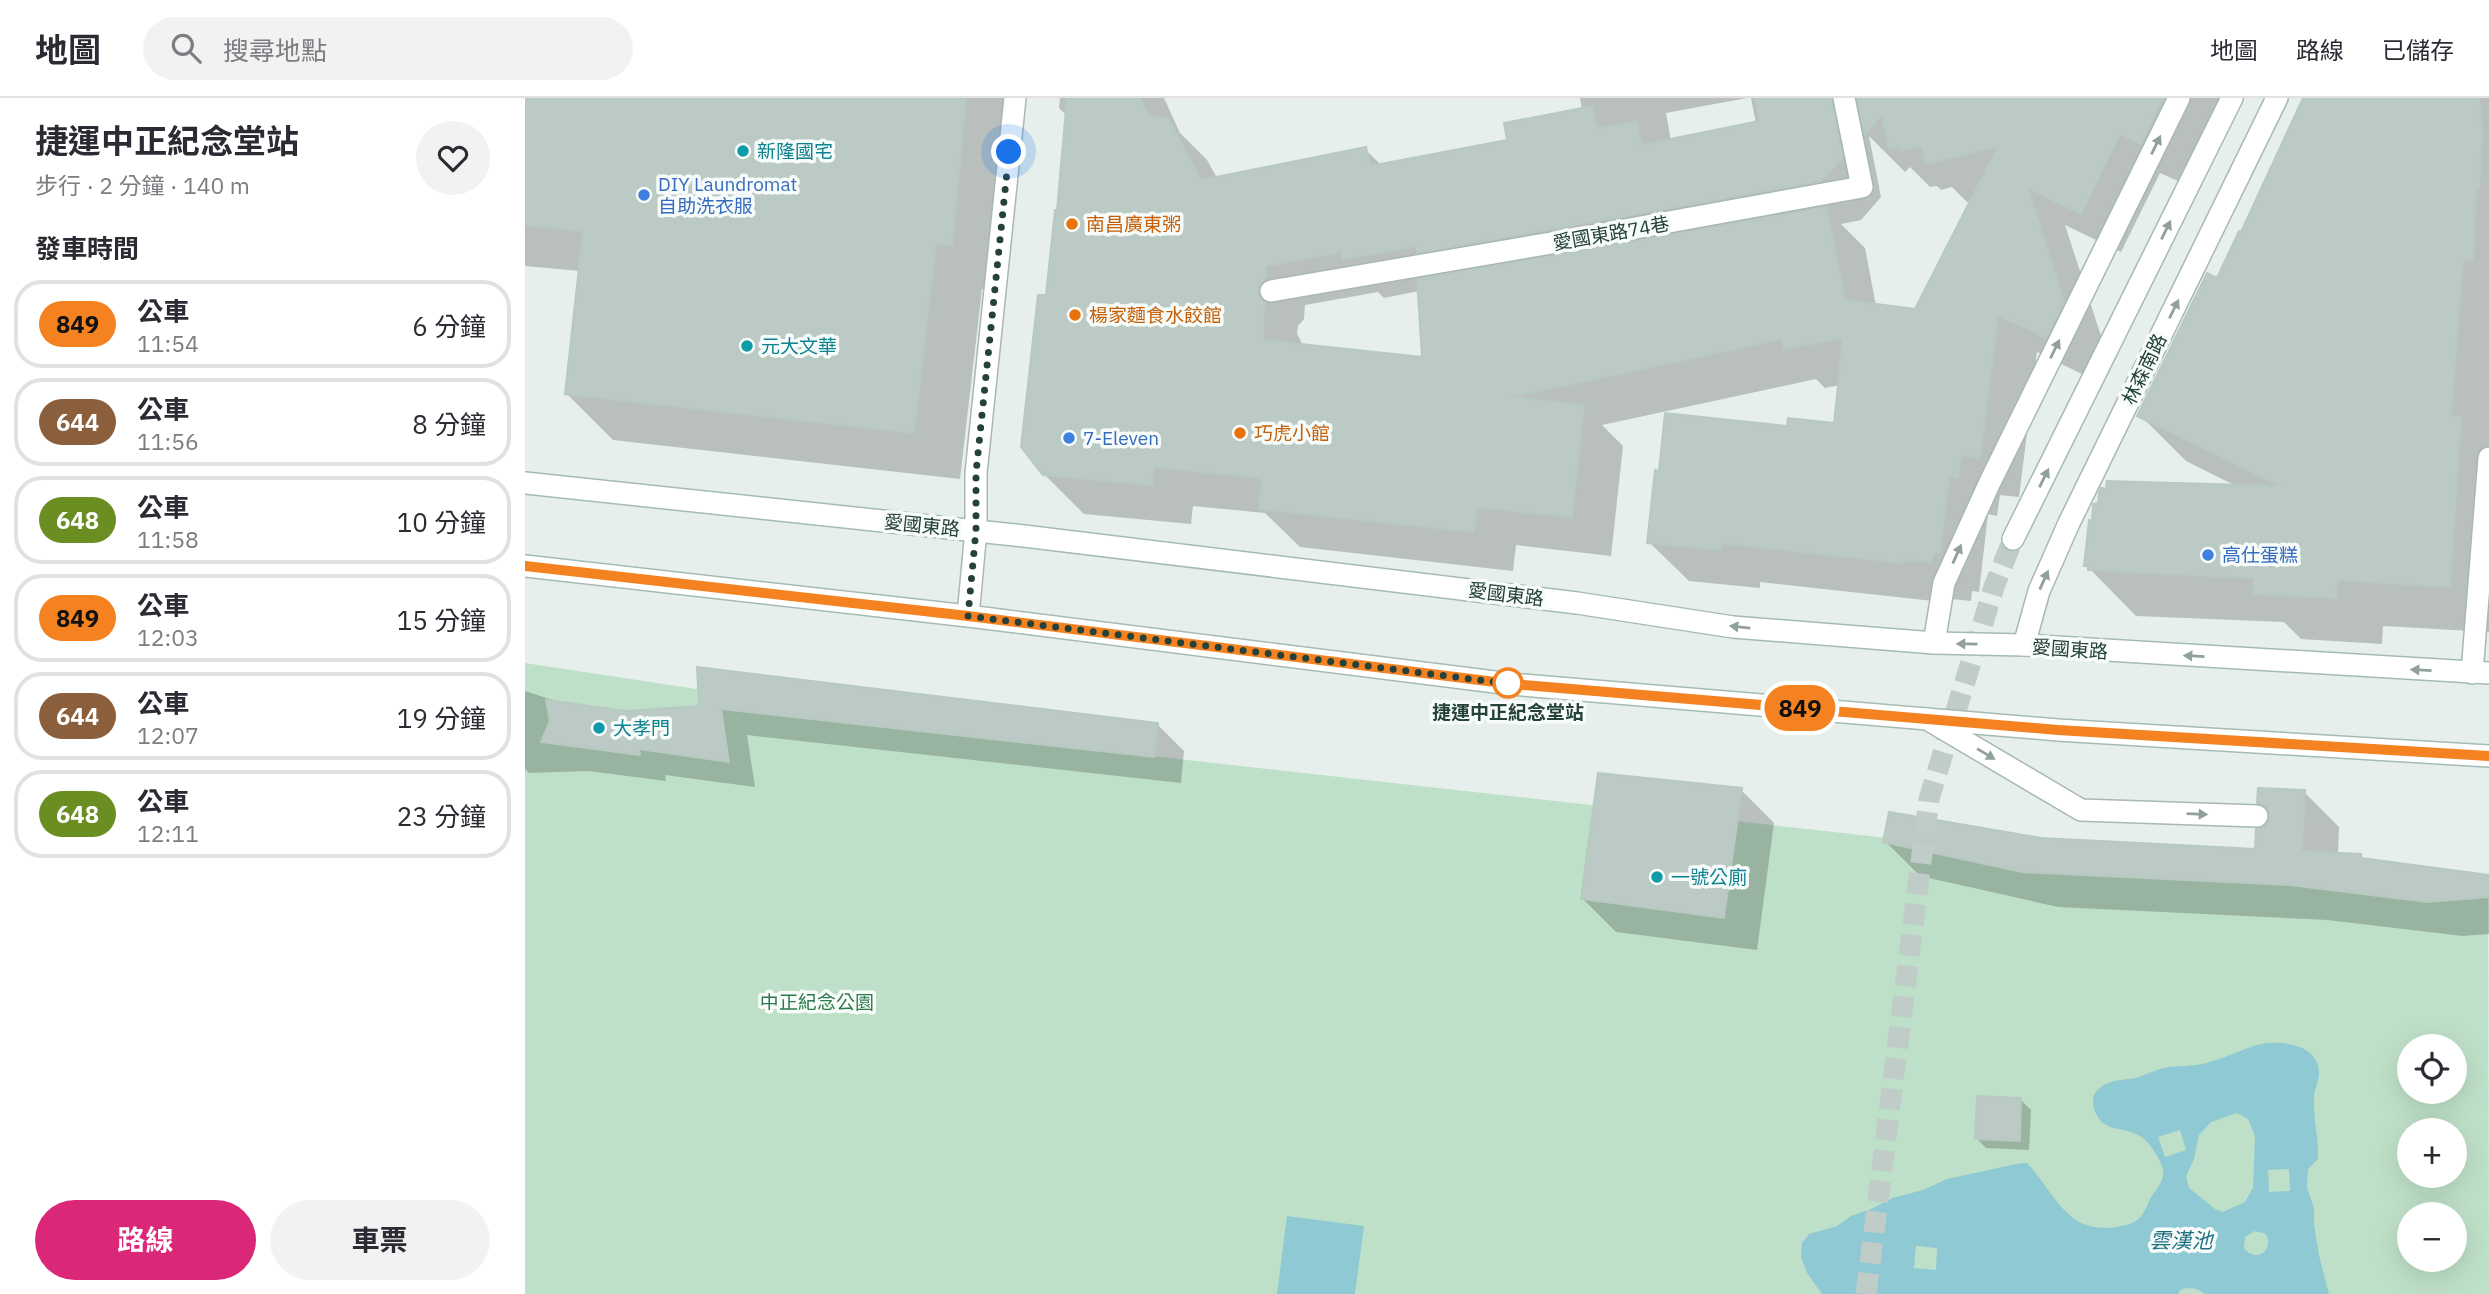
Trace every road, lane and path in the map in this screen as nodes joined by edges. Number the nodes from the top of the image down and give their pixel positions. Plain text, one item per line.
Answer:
1 (1015, 98) edge
2 (1843, 98) edge
3 (2179, 98) edge
4 (2232, 98) edge
5 (2277, 98) edge
6 (1271, 291) dead end
7 (2489, 458) edge
8 (525, 483) edge
9 (976, 530) junction
10 (2013, 539) tunnel mouth
11 (525, 566) edge
12 (968, 616) junction
13 (1934, 643) junction
14 (2024, 645) junction
15 (2481, 673) edge
16 (1927, 719) junction
17 (2489, 756) edge
18 (2257, 816) dead end

1 - 9 street
2 - 6 street, 愛國東路74巷
13 -> 3 street
10 -> 4 street
14 -> 5 street, 林森南路
7 - 15 street
8 - 9 street, 愛國東路
9 - 12 street
13 -> 9 street, 愛國東路
11 - 12 street
12 - 16 street
14 -> 13 street, 愛國東路
15 -> 14 street, 愛國東路
16 - 17 street
16 -> 18 street

